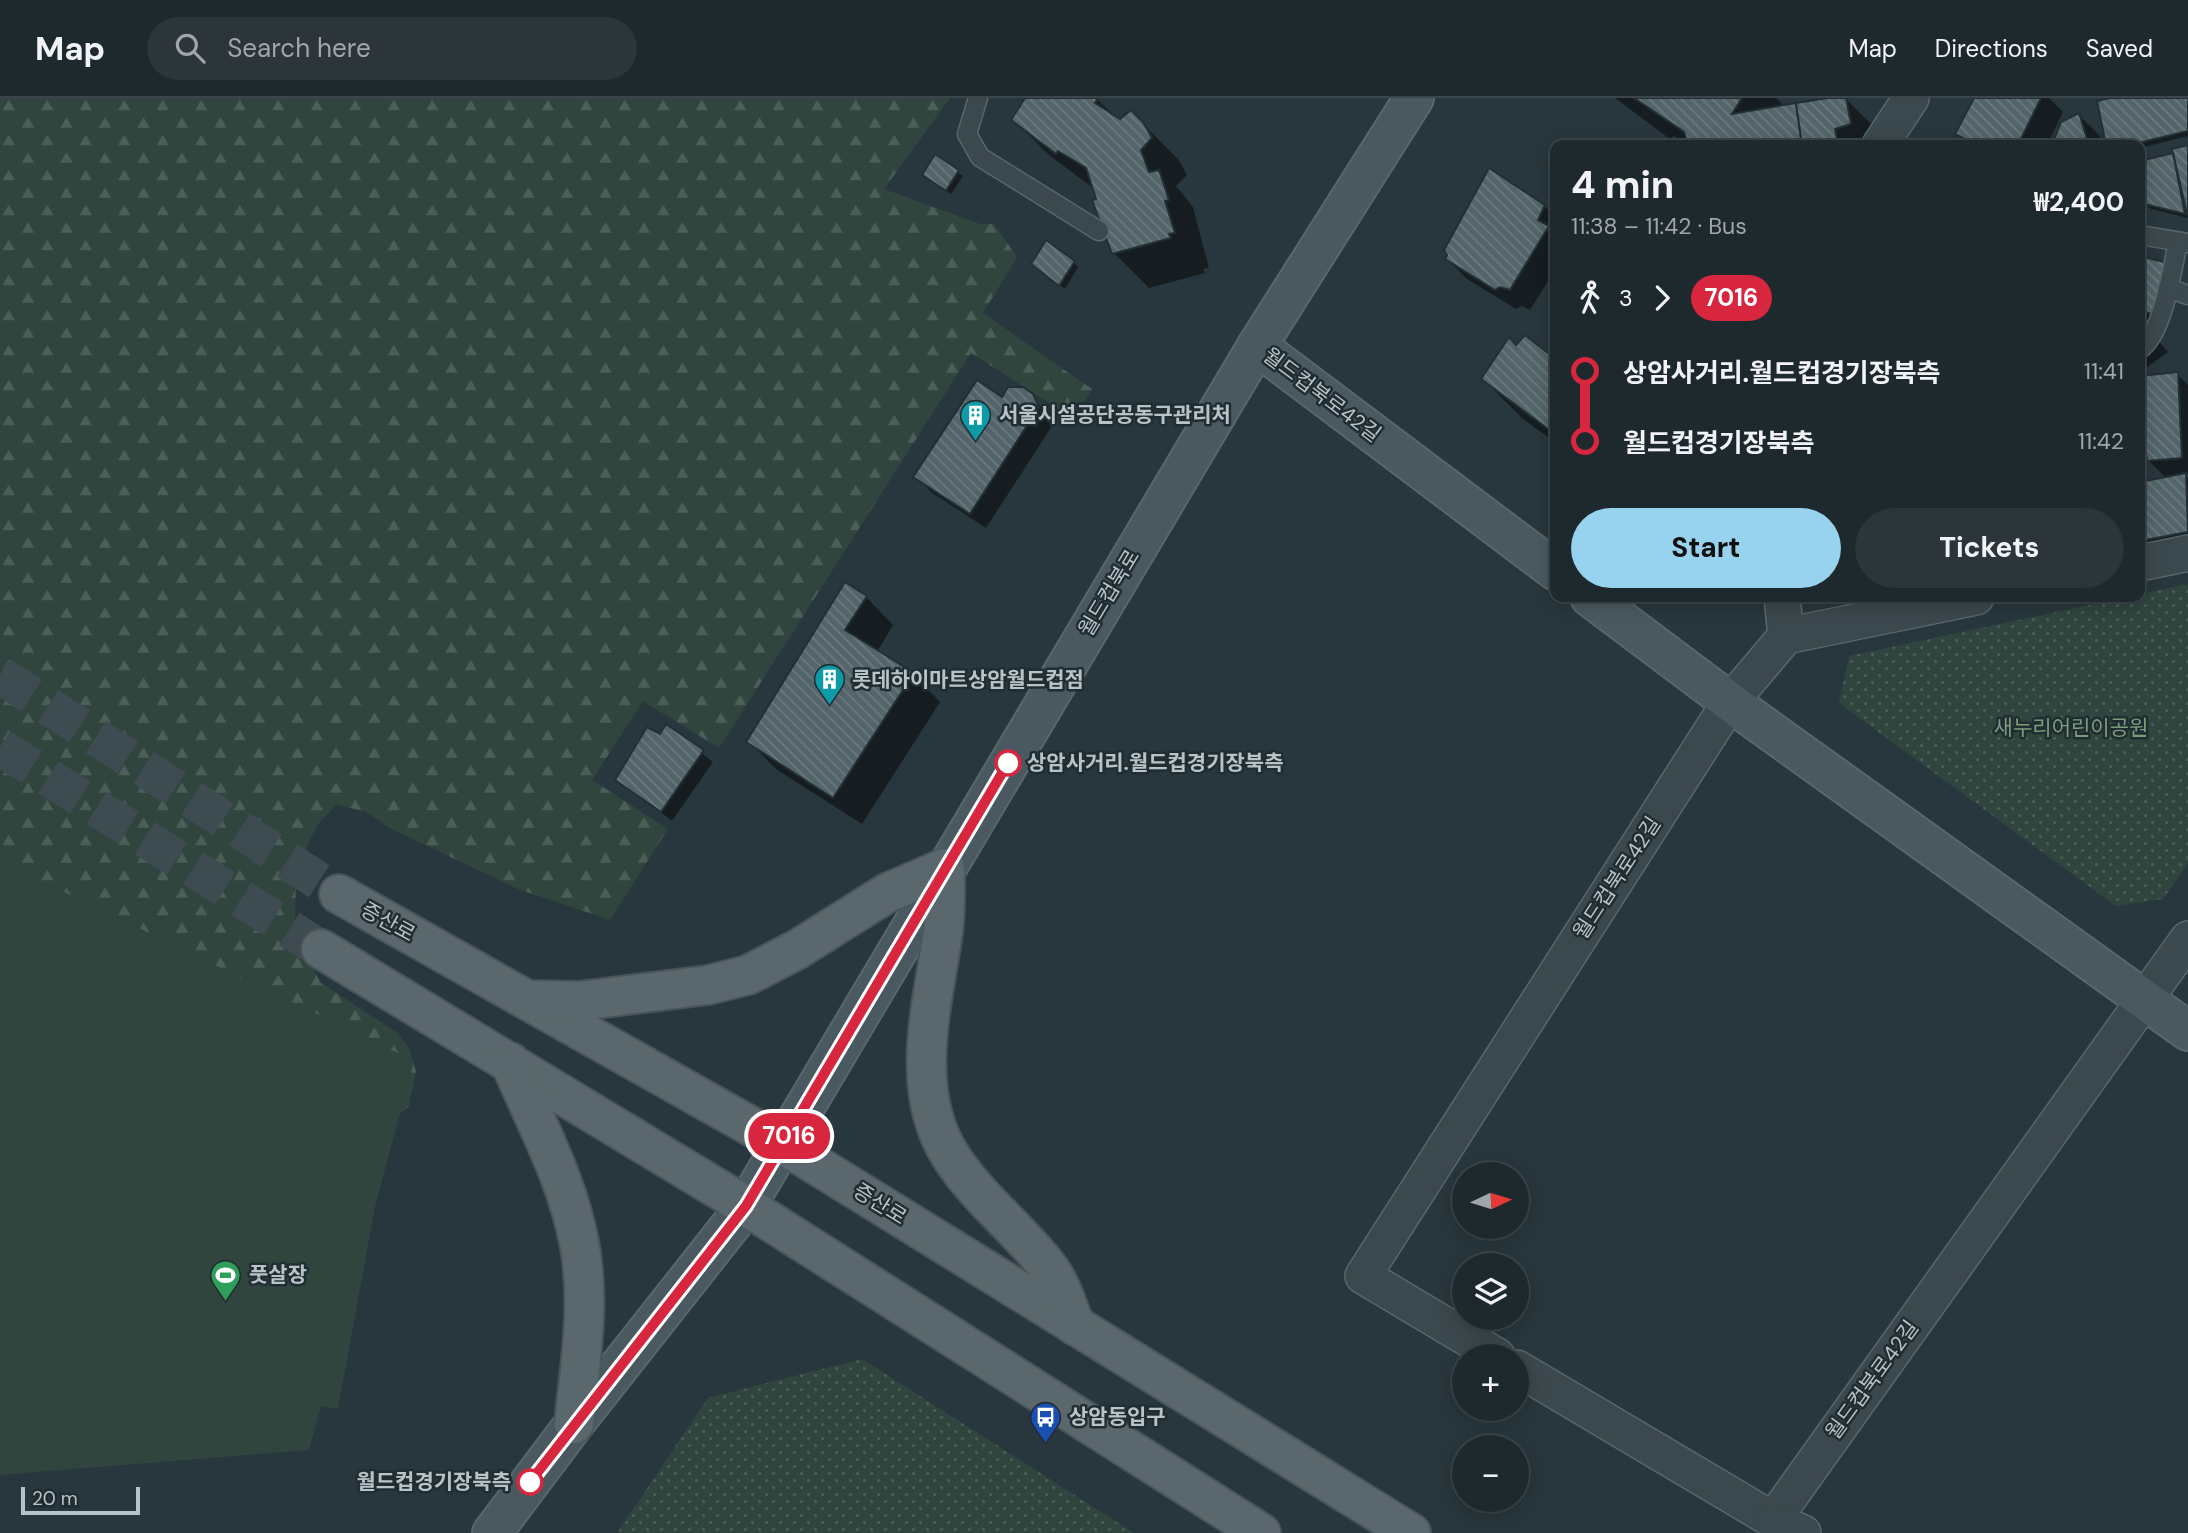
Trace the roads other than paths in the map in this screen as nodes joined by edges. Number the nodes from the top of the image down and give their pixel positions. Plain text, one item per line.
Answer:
1 (978, 98) edge
2 (1414, 98) edge
3 (1911, 98) edge
4 (1886, 140) edge
5 (1099, 231) dead end
6 (2145, 236) edge
7 (2183, 242) edge
8 (2168, 288) junction
9 (2188, 295) edge
10 (1257, 346) junction
11 (2145, 346) edge
12 (2188, 554) edge
13 (2145, 562) edge
14 (1550, 566) edge
15 (1597, 602) edge
16 (1783, 602) edge
17 (1952, 602) edge
18 (1786, 636) junction
19 (1730, 702) junction
20 (945, 868) junction
21 (339, 894) tunnel mouth
22 (2188, 939) edge
23 (321, 949) tunnel mouth
24 (2145, 999) junction
25 (527, 1000) junction
26 (2188, 1031) edge
27 (510, 1062) junction
28 (784, 1145) junction
29 (746, 1206) junction
30 (1074, 1325) junction
31 (1477, 1344) edge
32 (1529, 1375) edge
33 (574, 1424) junction
34 (1208, 1501) junction
35 (1788, 1526) edge
36 (492, 1533) edge
37 (1228, 1533) edge
38 (1261, 1533) edge
39 (1411, 1533) edge

1 - 5 lane
2 - 10 main road, 월드컵북로
3 - 4 street
6 - 7 lane
7 - 8 lane
8 - 9 lane
8 - 11 lane
10 - 14 main road, 월드컵북로42길
10 - 20 main road, 월드컵북로
12 - 13 street
15 - 19 main road
16 - 18 street
17 - 18 street
18 - 19 street
19 - 24 main road
19 - 31 street, 월드컵북로42길
20 - 25 main road
20 - 28 main road, 월드컵북로
20 - 30 main road
21 - 25 main road, 증산로
22 - 24 street, 월드컵북로42길
23 - 27 main road
24 - 26 main road
24 - 35 street, 월드컵북로42길
25 - 28 main road, 증산로
27 - 29 main road
27 - 33 main road
28 - 29 main road, 월드컵북로
28 - 30 main road, 증산로
29 - 33 main road, 월드컵북로
29 - 34 main road
30 - 39 main road, 증산로
32 - 35 street, 월드컵북로42길
33 - 36 main road, 월드컵북로
34 - 37 main road
34 - 38 main road

